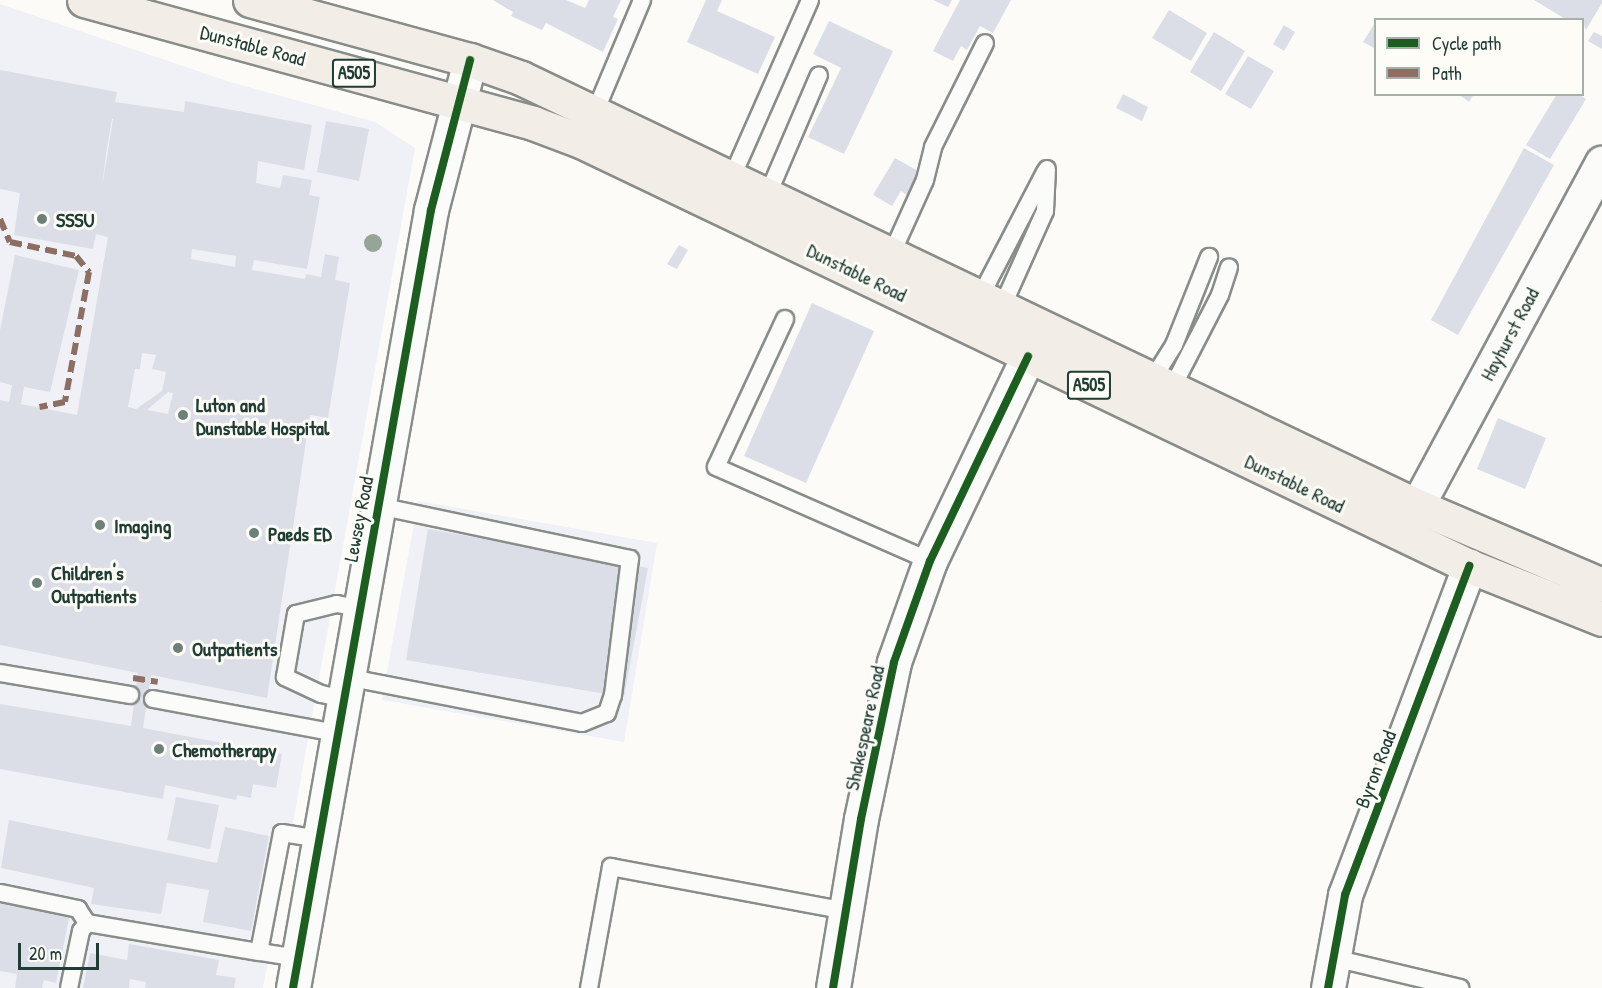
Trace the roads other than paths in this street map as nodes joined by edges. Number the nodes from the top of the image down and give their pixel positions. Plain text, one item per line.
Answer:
1 (84, 0) edge
2 (642, 0) edge
3 (810, 0) edge
4 (257, 1) edge
5 (985, 43) dead end
6 (470, 60) junction
7 (819, 75) dead end
8 (461, 103) junction
9 (595, 112) junction
10 (1602, 163) edge
11 (732, 177) junction
12 (768, 194) junction
13 (892, 253) junction
14 (1209, 257) dead end
15 (1229, 267) dead end
16 (991, 302) junction
17 (785, 319) dead end
18 (1028, 356) junction
19 (1162, 385) junction
20 (378, 506) junction
21 (1417, 506) junction
22 (930, 561) junction
23 (1469, 567) junction
24 (1602, 585) edge
25 (358, 608) junction
26 (1602, 619) edge
27 (0, 673) edge
28 (345, 688) junction
29 (130, 695) dead end
30 (153, 699) dead end
31 (337, 733) junction
32 (318, 839) junction
33 (1, 893) edge
34 (846, 911) junction
35 (87, 923) junction
36 (259, 952) junction
37 (296, 973) edge
38 (1331, 973) edge
39 (69, 988) edge
40 (589, 988) edge
41 (833, 988) edge
42 (1460, 988) edge

1 - 8 main road, Dunstable Road / A505
2 - 9 lane
3 - 11 lane
4 - 6 main road, Dunstable Road / A505
5 - 13 lane
6 - 8 street, Lewsey Road
6 - 9 main road, Dunstable Road / A505
7 - 12 lane
8 - 18 main road, Dunstable Road / A505
8 - 20 street, Lewsey Road
9 - 11 main road, Dunstable Road / A505
10 - 21 street, Hayhurst Road
11 - 12 main road, Dunstable Road / A505
12 - 13 main road, Dunstable Road / A505
13 - 16 main road, Dunstable Road / A505
14 - 19 lane
15 - 19 lane
16 - 16 lane
16 - 19 main road, Dunstable Road / A505
17 - 22 lane
18 - 22 street, Shakespeare Road
18 - 23 main road, Dunstable Road / A505
19 - 21 main road, Dunstable Road / A505
20 - 25 street, Lewsey Road
20 - 28 lane
21 - 24 main road, Dunstable Road / A505
22 - 34 street, Shakespeare Road
23 - 26 main road, Dunstable Road / A505
23 - 38 street, Byron Road
25 - 28 street, Lewsey Road
25 - 28 lane
27 - 29 lane
28 - 31 street, Lewsey Road
30 - 31 lane
31 - 32 street, Lewsey Road
32 - 36 lane
32 - 37 street, Lewsey Road
33 - 35 lane
34 - 40 lane
34 - 41 street, Shakespeare Road
35 - 36 lane
35 - 39 lane
36 - 37 lane
38 - 42 lane

